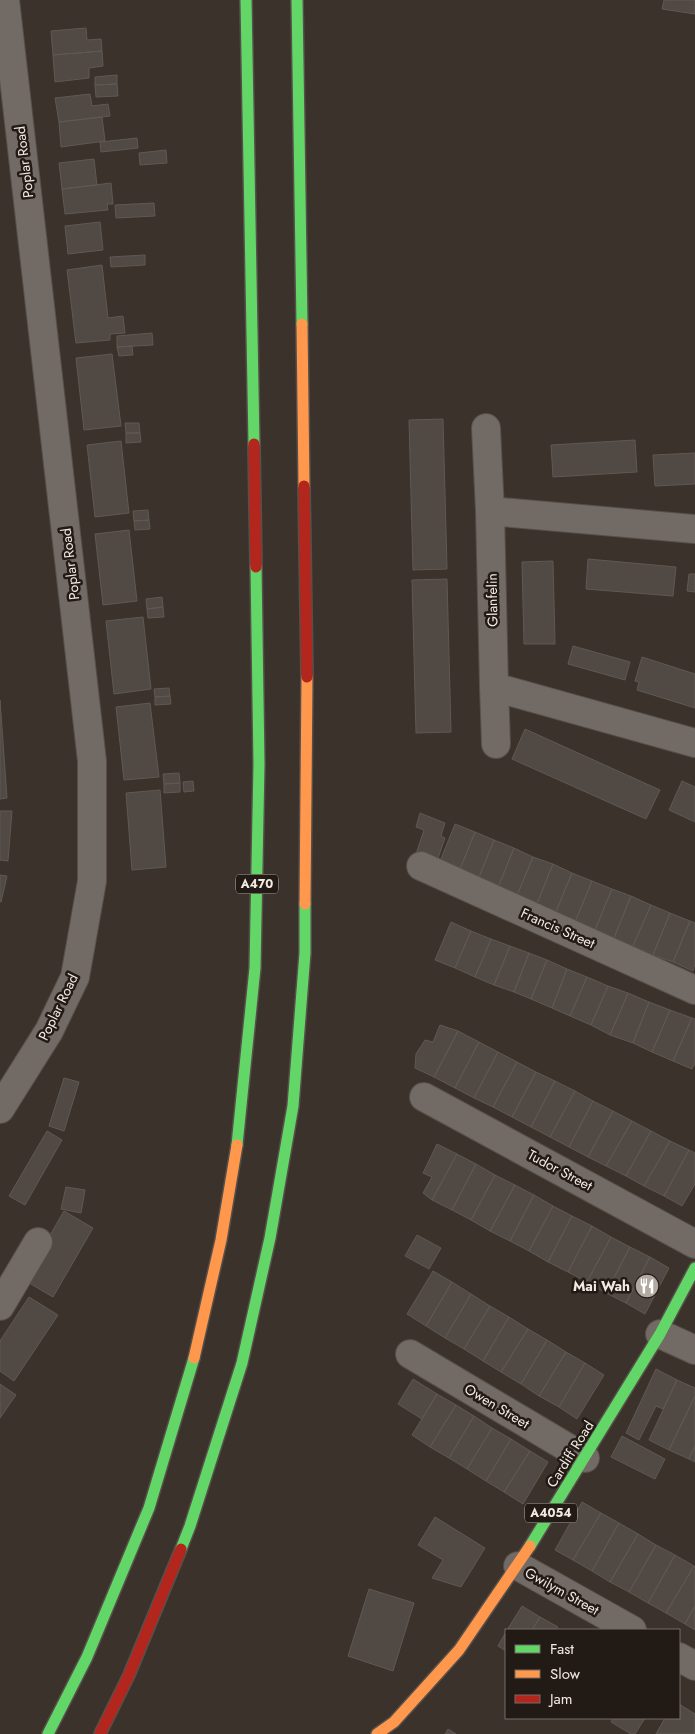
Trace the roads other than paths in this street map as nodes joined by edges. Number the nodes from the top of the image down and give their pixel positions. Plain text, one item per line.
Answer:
1 (5, 0) edge
2 (246, 0) edge
3 (298, 0) edge
4 (486, 428) dead end
5 (490, 510) junction
6 (695, 528) edge
7 (494, 687) junction
8 (695, 743) edge
9 (496, 744) dead end
10 (421, 866) dead end
11 (695, 990) edge
12 (424, 1097) dead end
13 (0, 1109) edge
14 (38, 1242) dead end
15 (695, 1244) edge
16 (695, 1268) edge
17 (0, 1306) edge
18 (660, 1334) junction
19 (695, 1350) edge
20 (410, 1354) dead end
21 (585, 1458) junction
22 (518, 1566) junction
23 (630, 1629) edge
24 (680, 1658) edge
25 (695, 1666) edge
26 (48, 1734) edge
27 (100, 1734) edge
28 (376, 1734) edge

1 - 13 street, Poplar Road
2 - 26 main road, A470
3 - 27 main road
4 - 5 street, Glanfelin
5 - 6 street
5 - 7 street, Glanfelin
7 - 8 street
7 - 9 street, Glanfelin
10 - 11 street, Francis Street
12 - 15 street, Tudor Street
14 - 17 street
16 - 18 main road, Cardiff Road / A4054
18 - 19 street
18 - 21 main road, Cardiff Road / A4054
20 - 21 street, Owen Street
21 - 22 main road, Cardiff Road / A4054
22 - 23 street, Gwilym Street
22 - 28 main road, Cardiff Road / A4054
24 - 25 street

